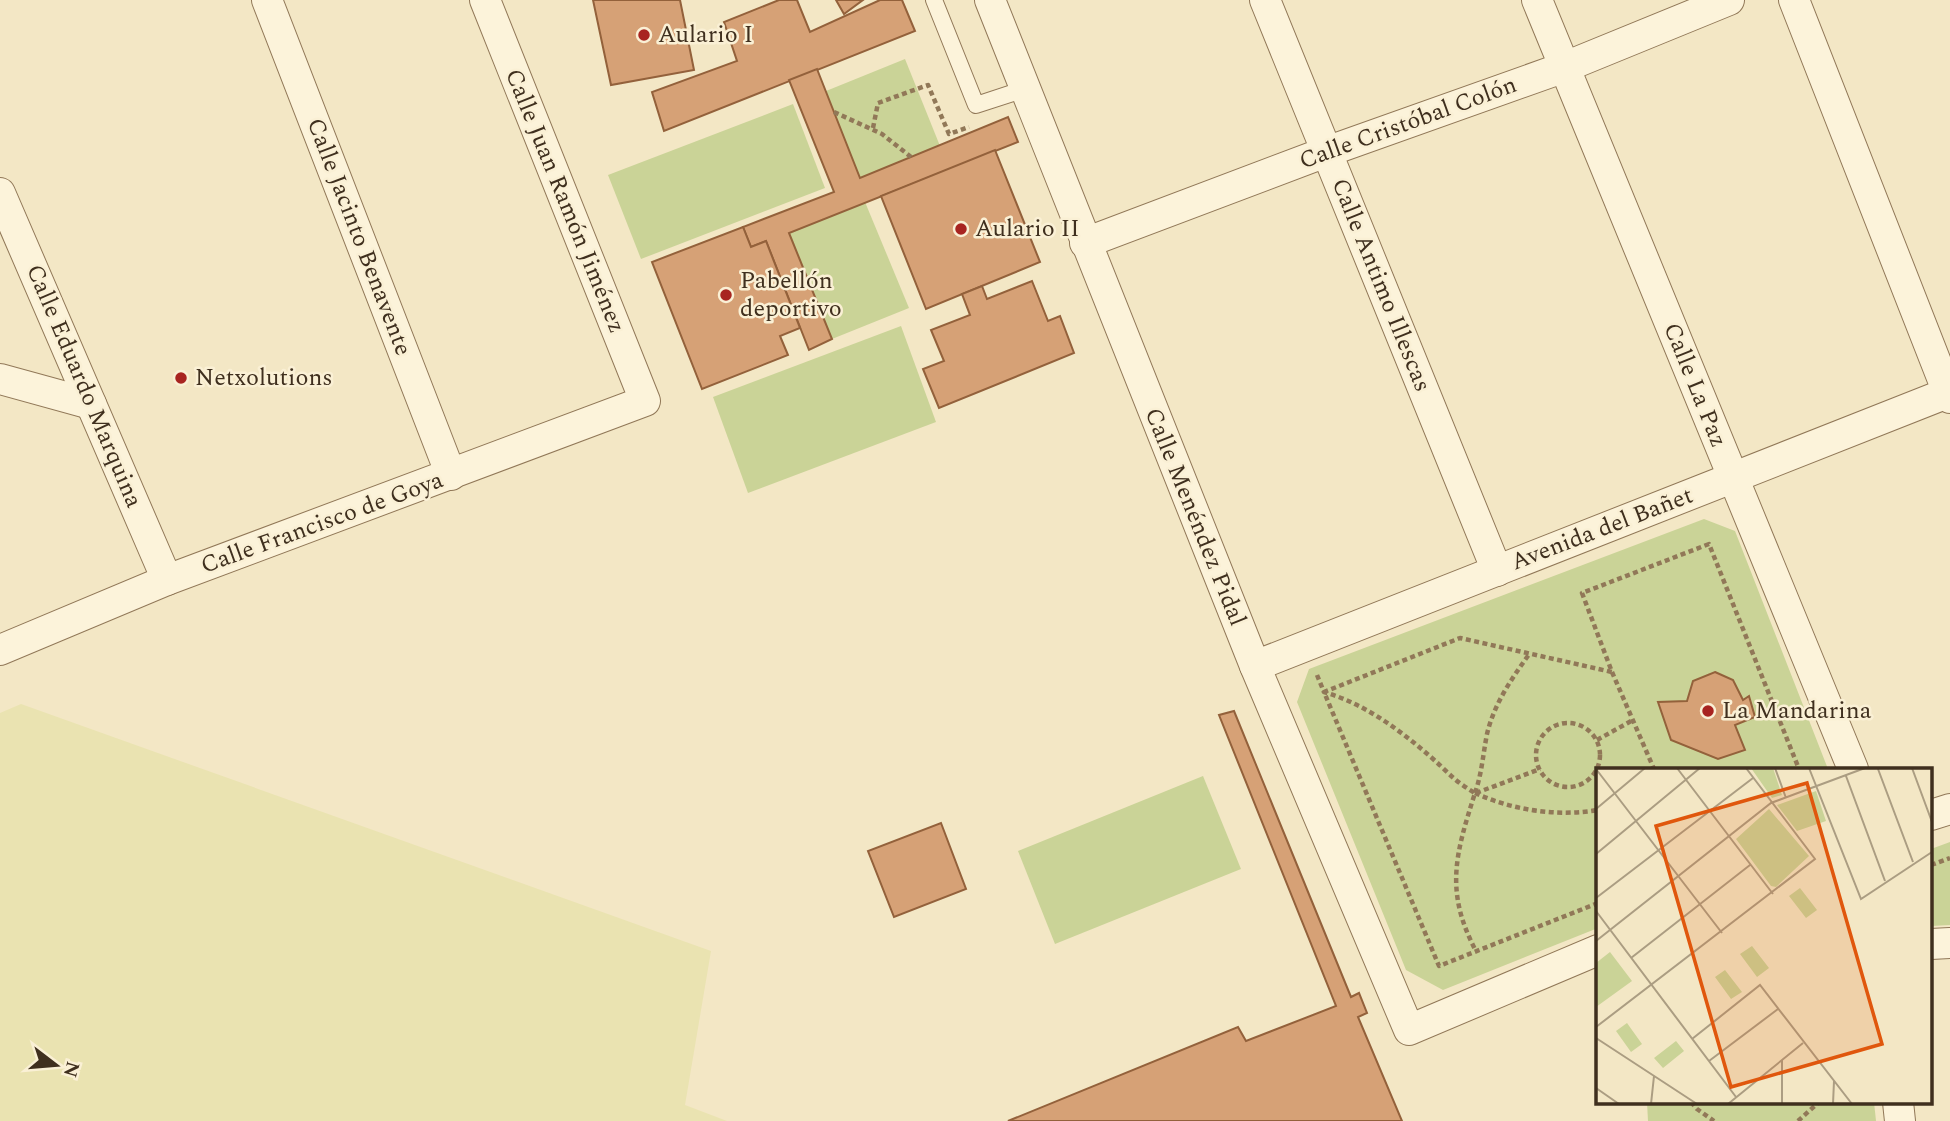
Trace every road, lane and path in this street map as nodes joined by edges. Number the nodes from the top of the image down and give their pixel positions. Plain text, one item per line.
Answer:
1 (267, 0) edge
2 (485, 0) edge
3 (934, 0) edge
4 (990, 0) edge
5 (1265, 0) edge
6 (1537, 0) edge
7 (1729, 0) edge
8 (1794, 0) edge
9 (1564, 66) junction
10 (1025, 89) junction
11 (834, 112) dead end
12 (972, 125) dead end
13 (873, 128) junction
14 (1326, 152) junction
15 (911, 157) dead end
16 (0, 193) edge
17 (1085, 243) junction
18 (0, 379) edge
19 (1949, 394) edge
20 (645, 401) joint
21 (91, 404) junction
22 (451, 475) junction
23 (1733, 478) junction
24 (1497, 571) junction
25 (167, 580) junction
26 (0, 650) edge
27 (1530, 653) junction
28 (1255, 666) junction
29 (1612, 672) junction
30 (1324, 692) junction
31 (1633, 720) junction
32 (1597, 740) junction
33 (1598, 768) edge
34 (1654, 768) edge
35 (1799, 768) edge
36 (1853, 768) edge
37 (1539, 769) junction
38 (1596, 771) edge
39 (1475, 793) junction
40 (1950, 809) edge
41 (1596, 810) edge
42 (1932, 816) edge
43 (1950, 858) edge
44 (1932, 865) edge
45 (1596, 904) edge
46 (1950, 943) edge
47 (1932, 944) edge
48 (1476, 951) junction
49 (1596, 951) edge
50 (1693, 1104) edge
51 (1817, 1104) edge
52 (1714, 1121) edge
53 (1798, 1121) edge

1 - 22 street, Calle Jacinto Benavente
2 - 20 street, Calle Juan Ramón Jiménez
3 - 10 lane
4 - 10 street, Calle Menéndez Pidal
5 - 14 street, Calle Antimo Illescas
6 - 9 street, Calle La Paz
7 - 9 street, Calle Cristóbal Colón
8 - 19 street
9 - 14 street, Calle Cristóbal Colón
9 - 23 street, Calle La Paz
10 - 17 street, Calle Menéndez Pidal
11 - 13 path
12 - 13 path
13 - 15 path
14 - 17 street, Calle Cristóbal Colón
14 - 24 street, Calle Antimo Illescas
16 - 21 street, Calle Eduardo Marquina
17 - 28 street, Calle Menéndez Pidal
18 - 21 street
19 - 23 street, Avenida del Bañet
20 - 22 street, Calle Francisco de Goya
21 - 25 street, Calle Eduardo Marquina
22 - 25 street, Calle Francisco de Goya
23 - 24 street, Avenida del Bañet
23 - 36 street, Calle La Paz
24 - 28 street, Avenida del Bañet
25 - 26 street, Calle Francisco de Goya
27 - 29 path
27 - 30 path
27 - 39 path
28 - 49 street, Calle Menéndez Pidal
29 - 31 path
29 - 35 path
30 - 39 path
30 - 48 path
31 - 32 path
31 - 34 path
32 - 33 path
32 - 37 path
37 - 38 path
37 - 39 path
39 - 41 path
39 - 48 path
40 - 42 street
43 - 44 path
45 - 48 path
46 - 47 street
50 - 52 path
51 - 53 path

